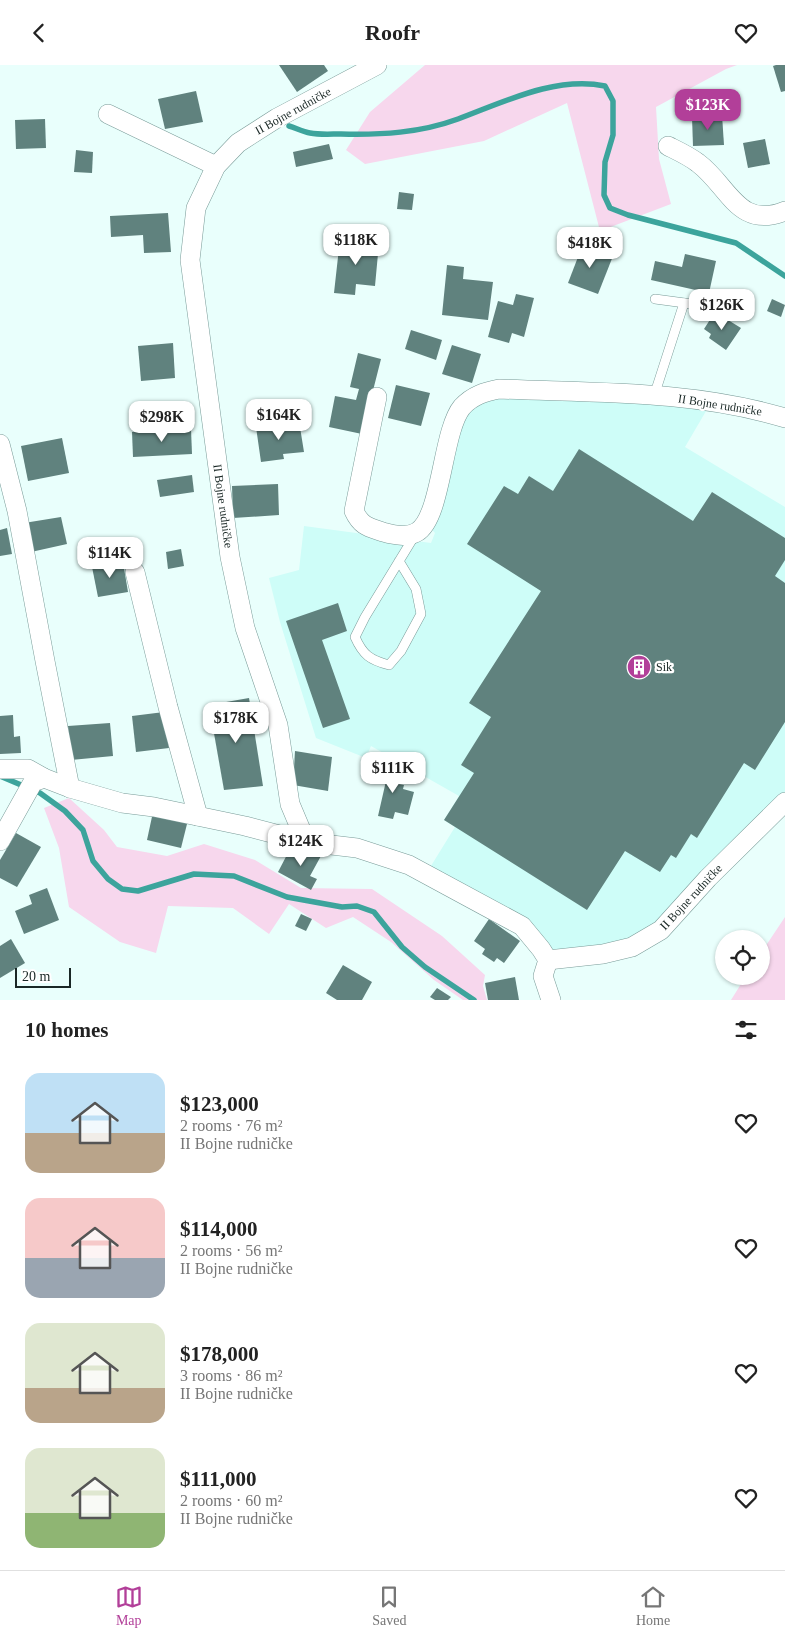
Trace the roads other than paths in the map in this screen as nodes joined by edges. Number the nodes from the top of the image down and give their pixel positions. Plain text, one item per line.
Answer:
1 (376, 65) edge
2 (108, 113) dead end
3 (668, 146) dead end
4 (216, 166) junction
5 (785, 211) edge
6 (655, 299) dead end
7 (684, 303) junction
8 (737, 310) dead end
9 (654, 395) junction
10 (377, 397) dead end
11 (785, 418) edge
12 (0, 444) edge
13 (416, 533) junction
14 (399, 561) junction
15 (134, 572) dead end
16 (0, 769) edge
17 (38, 780) junction
18 (70, 788) junction
19 (785, 802) edge
20 (198, 816) junction
21 (0, 841) edge
22 (306, 842) junction
23 (548, 960) junction
24 (551, 1000) edge

1 - 4 street, II Bojne rudničke
2 - 4 street
3 - 5 street
4 - 22 street, II Bojne rudničke
6 - 7 lane
7 - 8 lane
7 - 9 lane
9 - 11 street, II Bojne rudničke
9 - 13 street, II Bojne rudničke
10 - 13 street
12 - 18 street
13 - 14 lane
14 - 14 lane
15 - 20 street
16 - 17 street
17 - 18 street
17 - 21 street
18 - 20 street
19 - 23 street, II Bojne rudničke
20 - 22 street
22 - 23 street
23 - 24 street

